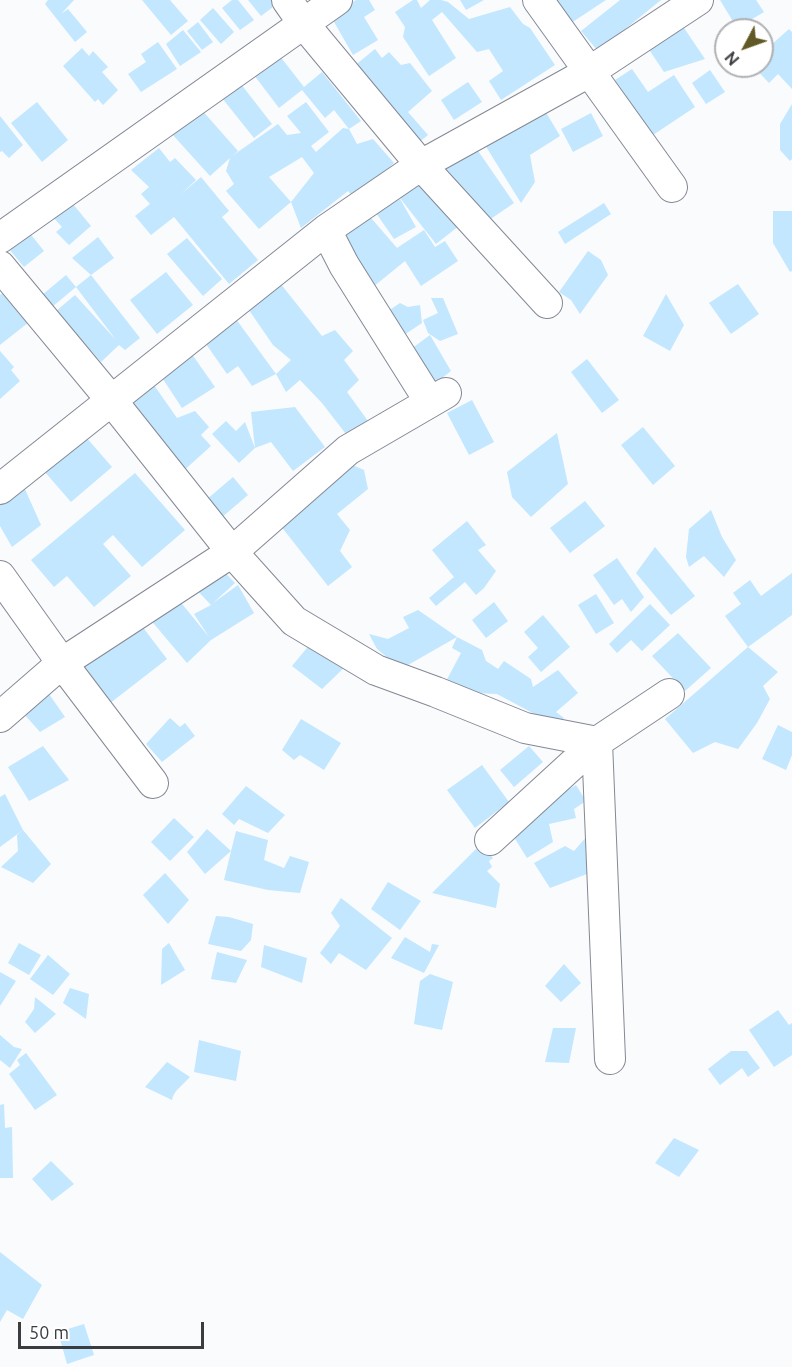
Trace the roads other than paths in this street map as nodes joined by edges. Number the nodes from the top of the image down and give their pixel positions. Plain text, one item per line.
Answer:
1 (337, 0) edge
2 (538, 0) edge
3 (698, 0) edge
4 (295, 11) edge
5 (589, 72) junction
6 (421, 165) junction
7 (672, 187) dead end
8 (326, 230) junction
9 (0, 238) edge
10 (0, 266) edge
11 (547, 303) dead end
12 (112, 401) junction
13 (0, 489) edge
14 (232, 552) junction
15 (0, 576) edge
16 (62, 663) junction
17 (669, 694) dead end
18 (0, 717) edge
19 (597, 742) junction
20 (153, 783) dead end
21 (490, 840) dead end
22 (610, 1059) dead end

1 - 4 street
2 - 5 street
3 - 5 street
4 - 6 street
4 - 9 street
5 - 6 street
5 - 7 street
6 - 8 street
6 - 11 street
8 - 12 street
8 - 14 street
10 - 12 street
12 - 13 street
12 - 14 street
14 - 16 street
14 - 19 street
15 - 16 street
16 - 18 street
16 - 20 street
17 - 19 street
19 - 21 street
19 - 22 street

